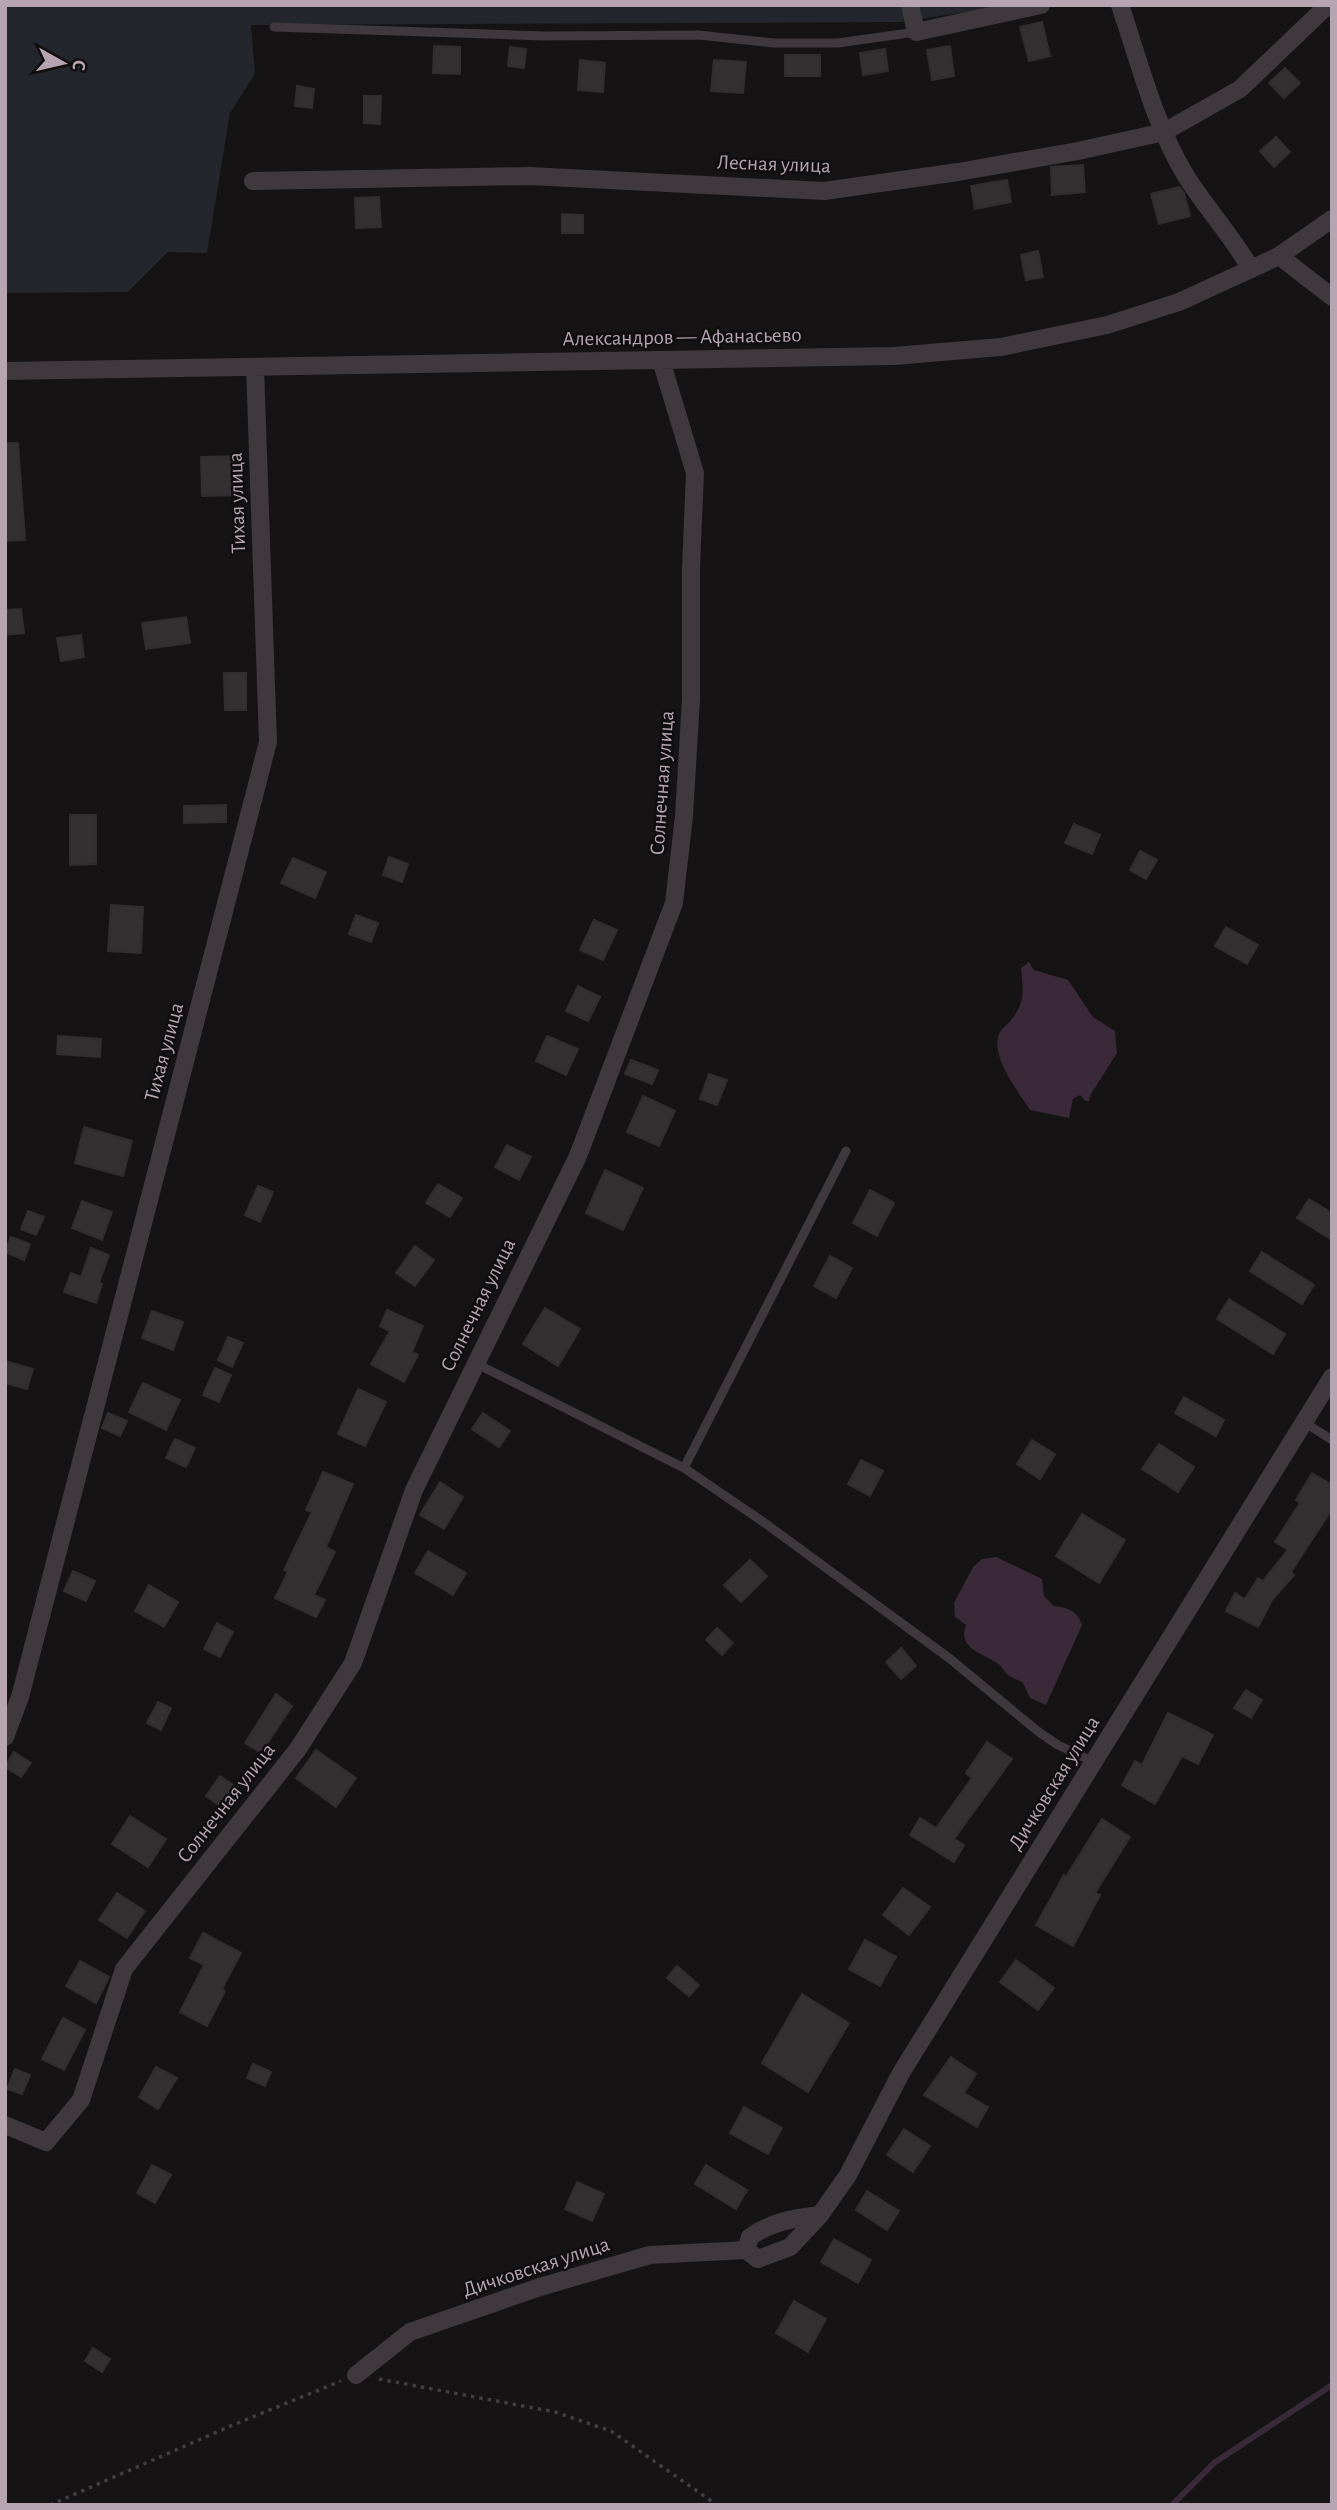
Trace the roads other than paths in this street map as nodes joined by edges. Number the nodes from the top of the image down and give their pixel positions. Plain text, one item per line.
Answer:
1 (910, 5) edge
2 (1041, 5) edge
3 (1120, 5) edge
4 (1328, 5) edge
5 (274, 27) dead end
6 (916, 32) junction
7 (1164, 132) junction
8 (253, 181) dead end
9 (1332, 219) edge
10 (1279, 256) junction
11 (1251, 269) junction
12 (1332, 297) edge
13 (661, 360) junction
14 (254, 366) junction
15 (5, 371) edge
16 (846, 1151) dead end
17 (475, 1363) junction
18 (1332, 1377) edge
19 (1304, 1423) junction
20 (1332, 1440) edge
21 (684, 1468) junction
22 (5, 1737) edge
23 (1094, 1762) junction
24 (5, 2125) edge
25 (820, 2215) junction
26 (746, 2250) junction
27 (356, 2375) road end

1 - 6 street
2 - 6 street
3 - 7 street
4 - 7 street, Лесная улица
5 - 6 lane
7 - 8 street, Лесная улица
7 - 11 street
9 - 10 street, Александров — Афанасьево
10 - 11 street, Александров — Афанасьево
10 - 12 street
11 - 13 street, Александров — Афанасьево
13 - 14 street, Александров — Афанасьево
13 - 17 street, Солнечная улица
14 - 15 street, Александров — Афанасьево
14 - 22 street, Тихая улица
16 - 21 lane
17 - 21 lane
17 - 24 street, Солнечная улица
18 - 19 street, Дичковская улица
19 - 20 lane
19 - 23 street, Дичковская улица
21 - 23 lane
23 - 25 street, Дичковская улица
25 - 26 street
25 - 26 street, Дичковская улица
26 - 27 street, Дичковская улица

